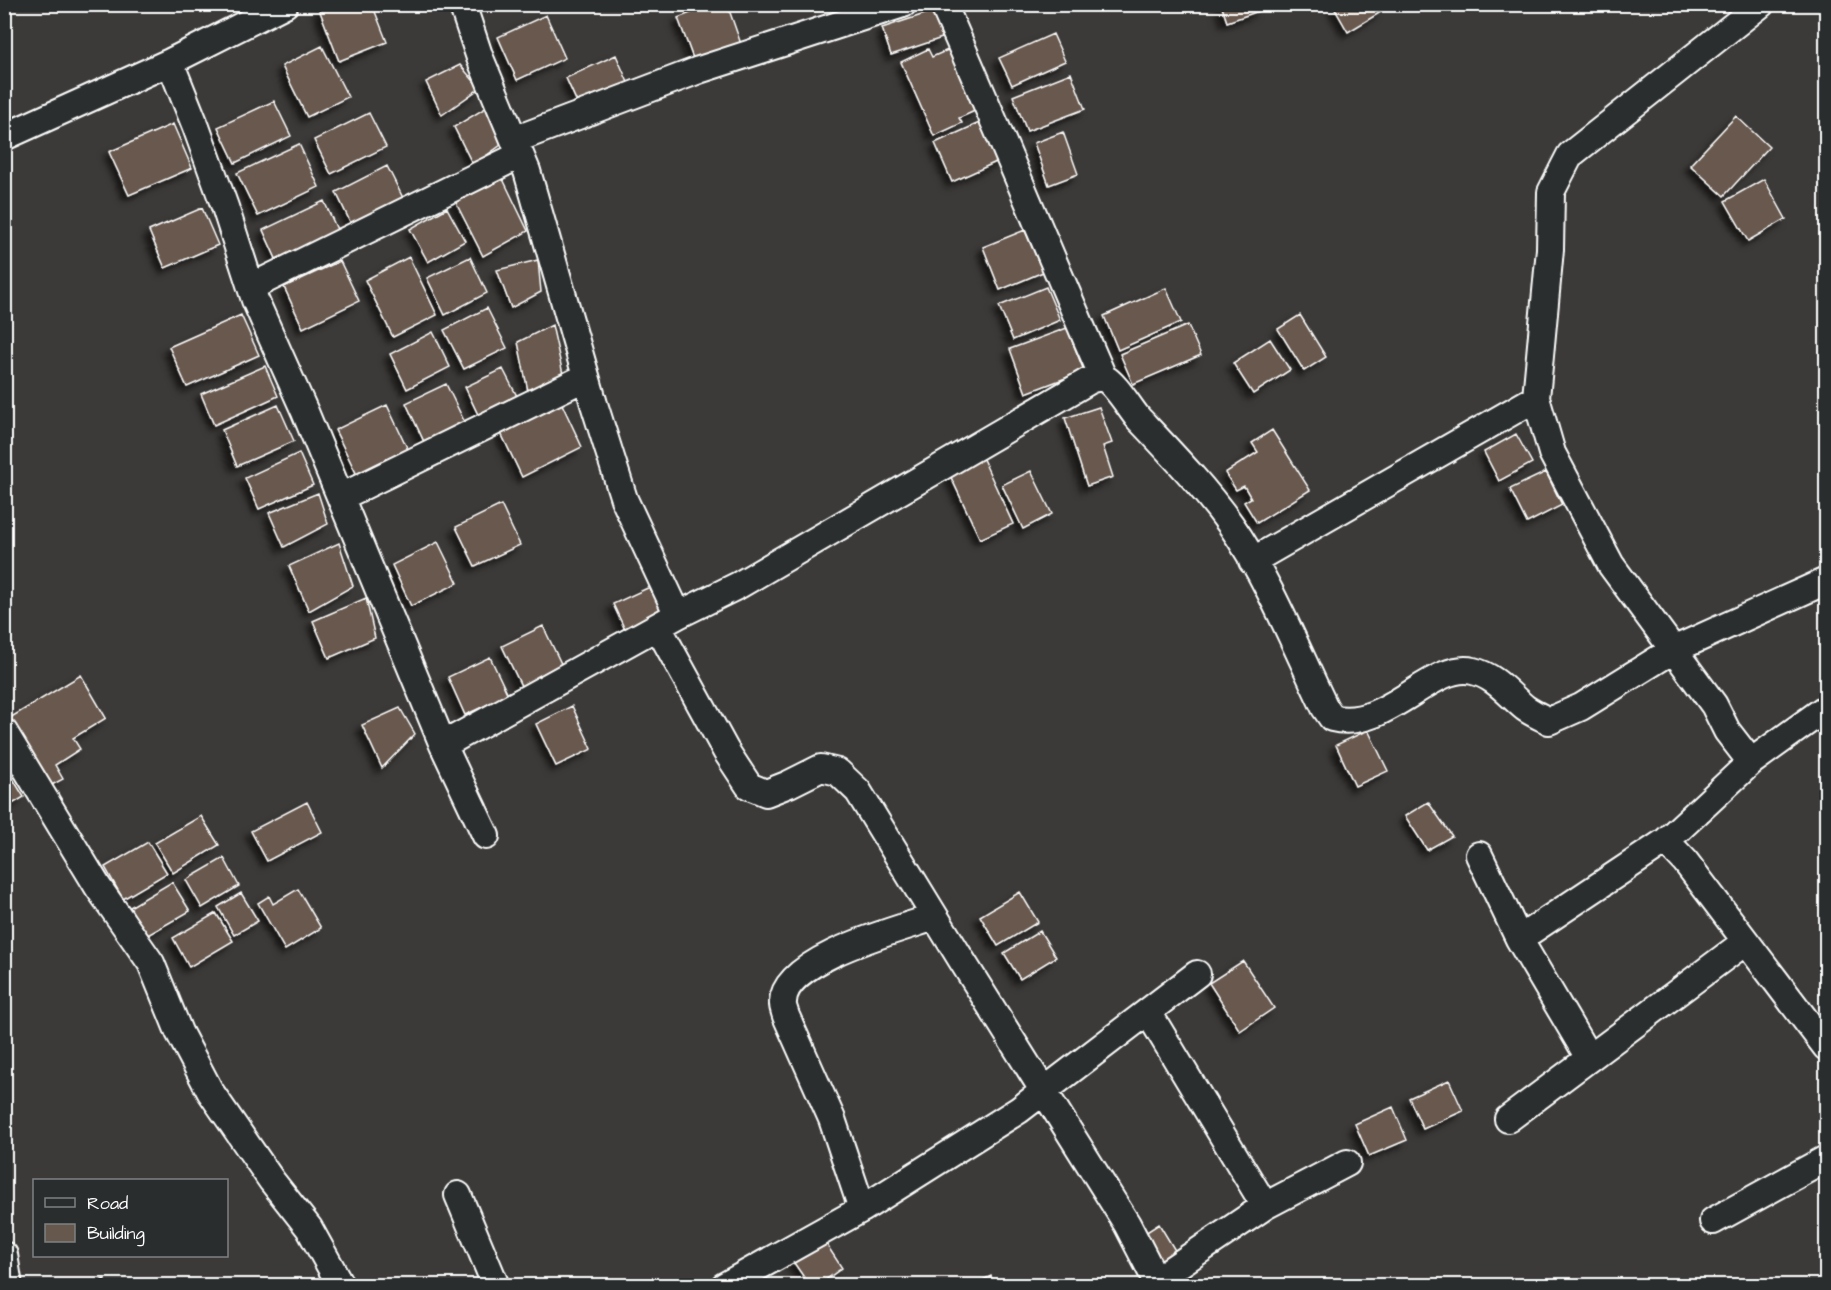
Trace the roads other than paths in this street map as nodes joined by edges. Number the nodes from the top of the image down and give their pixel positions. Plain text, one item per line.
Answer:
1 (285, 4) edge
2 (462, 4) edge
3 (903, 4) edge
4 (943, 4) edge
5 (1761, 4) edge
6 (170, 62) junction
7 (4, 138) edge
8 (517, 147) junction
9 (251, 287) junction
10 (586, 376) junction
11 (1103, 376) junction
12 (1536, 398) junction
13 (341, 497) junction
14 (1252, 561) junction
15 (1827, 581) edge
16 (668, 621) junction
17 (1673, 650) junction
18 (1827, 708) edge
19 (4, 732) edge
20 (443, 745) junction
21 (1751, 762) junction
22 (486, 836) dead end
23 (1666, 841) junction
24 (1479, 855) dead end
25 (935, 917) junction
26 (1519, 939) junction
27 (1745, 942) junction
28 (1197, 974) dead end
29 (1148, 1012) junction
30 (1827, 1047) edge
31 (1589, 1058) junction
32 (1044, 1092) junction
33 (1508, 1119) dead end
34 (1827, 1159) edge
35 (1347, 1163) dead end
36 (458, 1195) dead end
37 (1265, 1206) junction
38 (862, 1209) junction
39 (1713, 1221) dead end
40 (4, 1255) edge
41 (1157, 1283) edge
42 (9, 1286) edge
43 (341, 1286) edge
44 (496, 1286) edge
45 (724, 1286) edge

1 - 6 street
2 - 8 street
3 - 8 street
4 - 11 street
5 - 12 street
6 - 7 street
6 - 9 street
8 - 9 street
8 - 10 street
9 - 13 street
10 - 13 street
10 - 16 street
11 - 14 street
11 - 16 street
12 - 14 street
12 - 17 street
13 - 20 street
14 - 17 street
15 - 17 street
16 - 20 street
16 - 25 street
17 - 21 street
18 - 21 street
19 - 43 street
20 - 22 street
21 - 23 street
23 - 26 street
23 - 27 street
24 - 26 street
25 - 32 street
25 - 38 street
26 - 31 street
27 - 30 street
27 - 31 street
28 - 29 street
29 - 32 street
29 - 37 street
31 - 33 street
32 - 38 street
32 - 41 street
34 - 39 street
35 - 37 street
36 - 44 street
37 - 41 street
38 - 45 street
40 - 42 street

